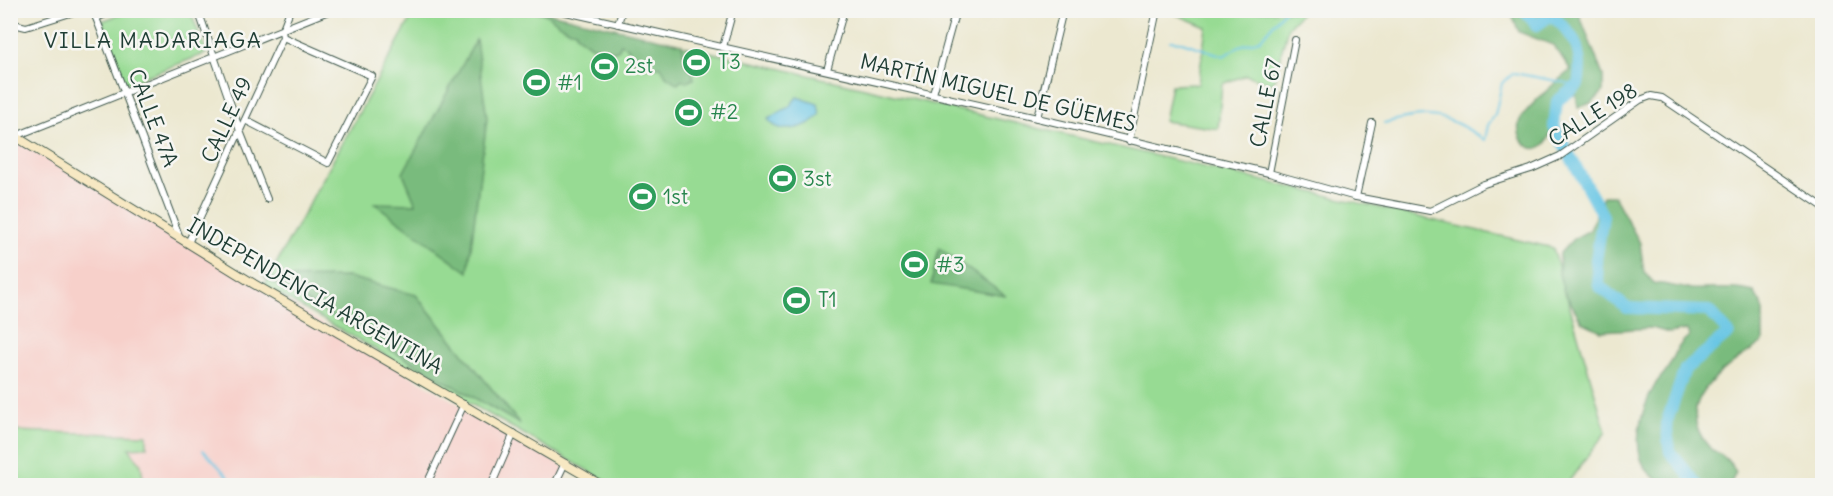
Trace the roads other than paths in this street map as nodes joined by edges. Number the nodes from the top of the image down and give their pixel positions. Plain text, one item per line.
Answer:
1 (80, 10) edge
2 (93, 10) edge
3 (116, 10) edge
4 (198, 10) edge
5 (290, 10) edge
6 (331, 10) edge
7 (558, 10) edge
8 (622, 10) edge
9 (733, 10) edge
10 (844, 10) edge
11 (956, 10) edge
12 (1063, 10) edge
13 (1157, 10) edge
14 (96, 18) junction
15 (13, 24) edge
16 (618, 24) junction
17 (282, 34) junction
18 (10, 37) edge
19 (1295, 40) dead end
20 (723, 47) junction
21 (215, 57) junction
22 (827, 70) junction
23 (125, 92) junction
24 (933, 94) junction
25 (1037, 118) junction
26 (245, 120) junction
27 (1372, 123) dead end
28 (240, 131) junction
29 (13, 134) edge
30 (1129, 141) junction
31 (1269, 173) junction
32 (1356, 197) junction
33 (267, 199) dead end
34 (1822, 206) edge
35 (1430, 211) joint
36 (184, 240) junction
37 (464, 404) junction
38 (514, 434) junction
39 (565, 463) junction
40 (426, 486) edge
41 (491, 486) edge
42 (554, 486) edge
43 (603, 486) edge

1 - 15 street
2 - 14 street, CALLE 47A
3 - 14 street
4 - 21 street
5 - 17 street, CALLE 49
6 - 17 street
7 - 16 street, MARTÍN MIGUEL DE GÜEMES
8 - 16 street
9 - 20 street
10 - 22 street
11 - 24 street
12 - 25 street
13 - 30 street
14 - 23 street, CALLE 47A
15 - 18 street
16 - 20 street, MARTÍN MIGUEL DE GÜEMES
17 - 21 street
17 - 26 street, CALLE 49
17 - 26 street
19 - 31 street, CALLE 67
20 - 22 street, MARTÍN MIGUEL DE GÜEMES
21 - 23 street
21 - 28 street
22 - 24 street, MARTÍN MIGUEL DE GÜEMES
23 - 29 street
23 - 36 street, CALLE 47A
24 - 25 street, MARTÍN MIGUEL DE GÜEMES
25 - 30 street, MARTÍN MIGUEL DE GÜEMES
26 - 28 street, CALLE 49
27 - 32 street
28 - 33 street
28 - 36 street, CALLE 49
29 - 36 main road, INDEPENDENCIA ARGENTINA
30 - 31 street, MARTÍN MIGUEL DE GÜEMES
31 - 32 street, MARTÍN MIGUEL DE GÜEMES
32 - 35 street, MARTÍN MIGUEL DE GÜEMES
34 - 35 street, CALLE 198
36 - 37 main road, INDEPENDENCIA ARGENTINA
37 - 38 main road, INDEPENDENCIA ARGENTINA
37 - 40 street
38 - 39 main road, INDEPENDENCIA ARGENTINA
38 - 41 street
39 - 42 street
39 - 43 main road, INDEPENDENCIA ARGENTINA

